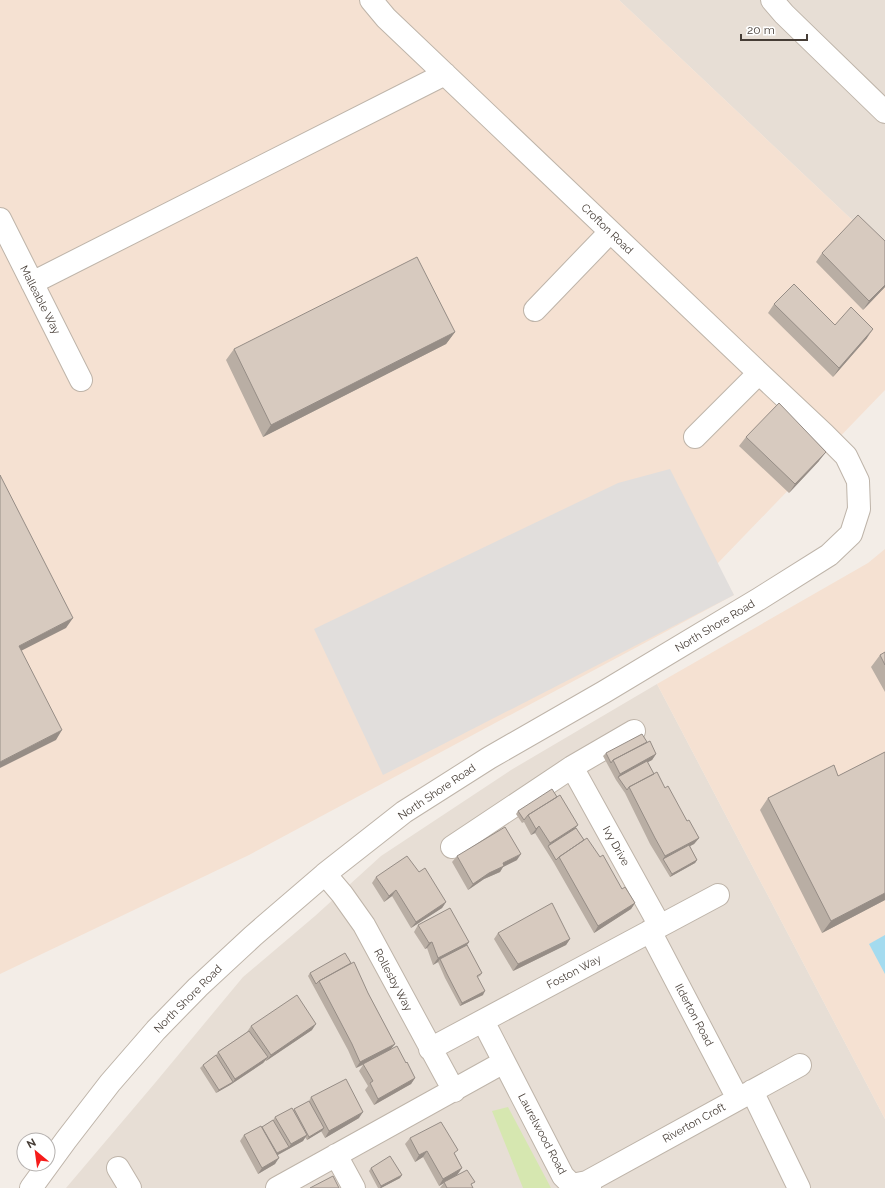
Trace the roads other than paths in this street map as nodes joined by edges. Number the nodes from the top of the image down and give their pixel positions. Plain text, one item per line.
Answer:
1 (371, 0) edge
2 (772, 0) edge
3 (445, 74) junction
4 (885, 112) edge
5 (0, 219) edge
6 (610, 232) junction
7 (32, 283) junction
8 (535, 310) dead end
9 (759, 373) junction
10 (81, 380) dead end
11 (695, 437) dead end
12 (846, 456) joint
13 (634, 731) dead end
14 (572, 767) junction
15 (452, 848) dead end
16 (325, 874) junction
17 (718, 895) dead end
18 (655, 928) junction
19 (483, 1020) junction
20 (430, 1049) junction
21 (504, 1062) junction
22 (800, 1064) dead end
23 (454, 1091) junction
24 (745, 1095) junction
25 (336, 1155) junction
26 (118, 1168) dead end
27 (588, 1185) edge
28 (31, 1188) edge
29 (130, 1188) edge
30 (277, 1188) edge
31 (354, 1188) edge
32 (799, 1188) edge

1 - 3 street, Crofton Road
2 - 4 street
3 - 6 street, Crofton Road
3 - 7 street
5 - 7 street, Malleable Way
6 - 8 street
6 - 9 street, Crofton Road
7 - 10 street, Malleable Way
9 - 11 street
9 - 12 street, Crofton Road
12 - 16 street, North Shore Road
13 - 14 street
14 - 15 street
14 - 18 street, Ivy Drive
16 - 20 street, Rollesby Way
16 - 28 street, North Shore Road
17 - 18 street, Foston Way
18 - 19 street, Foston Way
18 - 24 street, Ilderton Road
19 - 20 street, Foston Way
19 - 21 street, Laurelwood Road
20 - 23 street, Rollesby Way
21 - 23 street
21 - 27 street, Laurelwood Road
22 - 24 street, Riverton Croft
23 - 25 street
24 - 27 street, Riverton Croft
24 - 32 street, Ilderton Road
25 - 30 street
25 - 31 street
26 - 29 street

